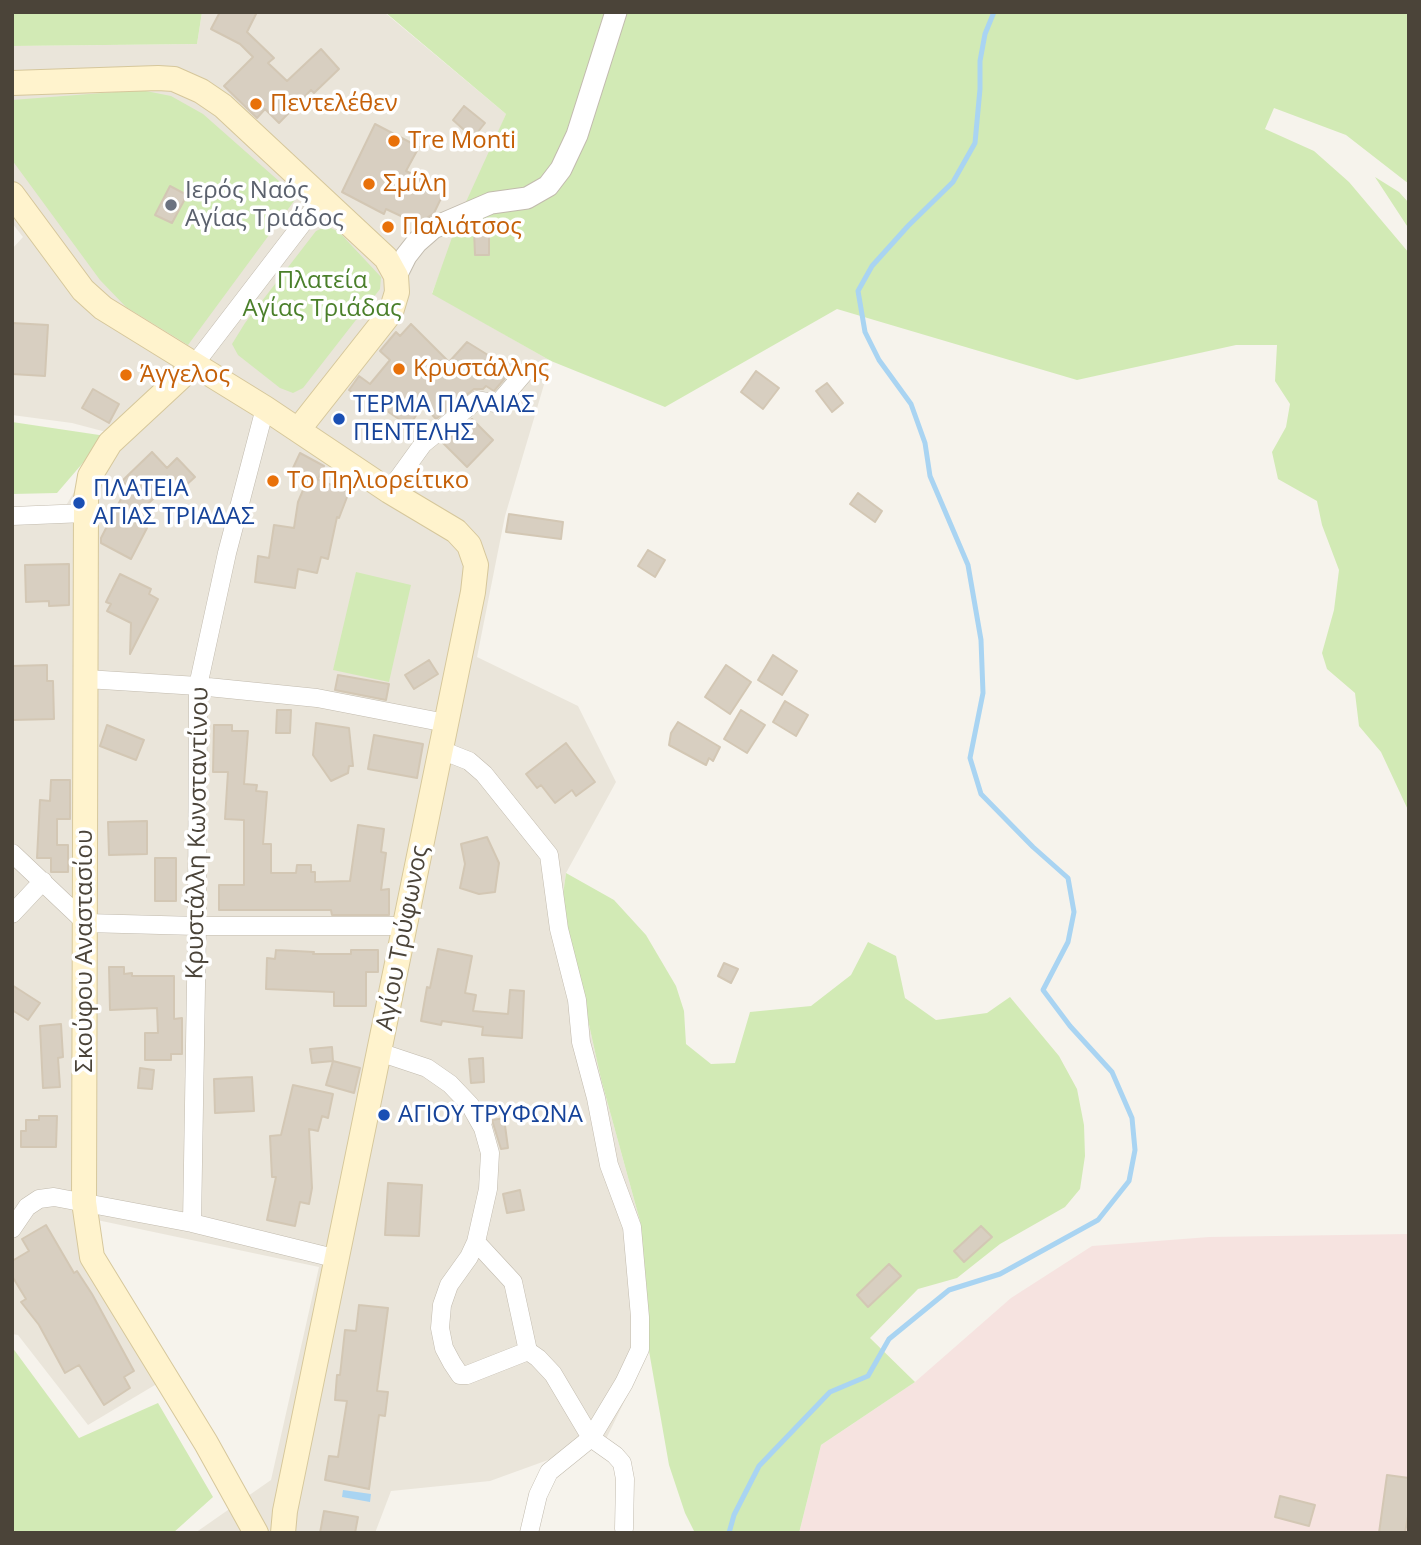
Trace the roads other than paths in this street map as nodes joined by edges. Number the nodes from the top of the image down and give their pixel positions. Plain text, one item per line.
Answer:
1 (616, 12) edge
2 (12, 83) edge
3 (12, 194) edge
4 (322, 198) junction
5 (396, 276) junction
6 (194, 365) junction
7 (526, 372) dead end
8 (265, 408) junction
9 (298, 430) junction
10 (389, 491) junction
11 (85, 513) junction
12 (12, 516) edge
13 (86, 679) junction
14 (198, 686) junction
15 (446, 723) junction
16 (441, 750) junction
17 (12, 853) edge
18 (43, 881) junction
19 (12, 914) edge
20 (86, 923) junction
21 (197, 926) junction
22 (405, 926) junction
23 (379, 1052) junction
24 (83, 1202) junction
25 (192, 1223) junction
26 (12, 1229) edge
27 (476, 1242) junction
28 (338, 1259) junction
29 (528, 1351) junction
30 (591, 1438) junction
31 (284, 1522) edge
32 (255, 1529) edge
33 (624, 1529) dead end
34 (529, 1533) edge

1 - 5 street
2 - 4 main road
3 - 6 main road
4 - 5 main road
4 - 6 street
5 - 9 main road
6 - 8 main road
6 - 11 main road, Σκούφου Αναστασίου
7 - 10 street
8 - 9 main road
8 - 14 street, Κρυστάλλη Κωνσταντίνου
9 - 10 main road, Αγίου Τρύφωνος
10 - 15 main road, Αγίου Τρύφωνος
11 - 12 street
11 - 13 main road, Σκούφου Αναστασίου
13 - 14 street
13 - 20 main road, Σκούφου Αναστασίου
14 - 15 street
14 - 21 street, Κρυστάλλη Κωνσταντίνου
15 - 16 main road, Αγίου Τρύφωνος
16 - 22 main road, Αγίου Τρύφωνος
16 - 30 street
17 - 18 street
18 - 19 street
18 - 20 street
20 - 21 street
20 - 24 main road, Σκούφου Αναστασίου
21 - 22 street
21 - 25 street, Κρυστάλλη Κωνσταντίνου
22 - 23 main road, Αγίου Τρύφωνος
23 - 27 street
23 - 28 main road, Αγίου Τρύφωνος
24 - 25 street
24 - 26 street
24 - 32 main road, Σκούφου Αναστασίου
25 - 28 street
27 - 29 street
27 - 29 street
28 - 31 main road, Αγίου Τρύφωνος
29 - 30 street
30 - 33 street
30 - 34 street
31 - 32 main road

